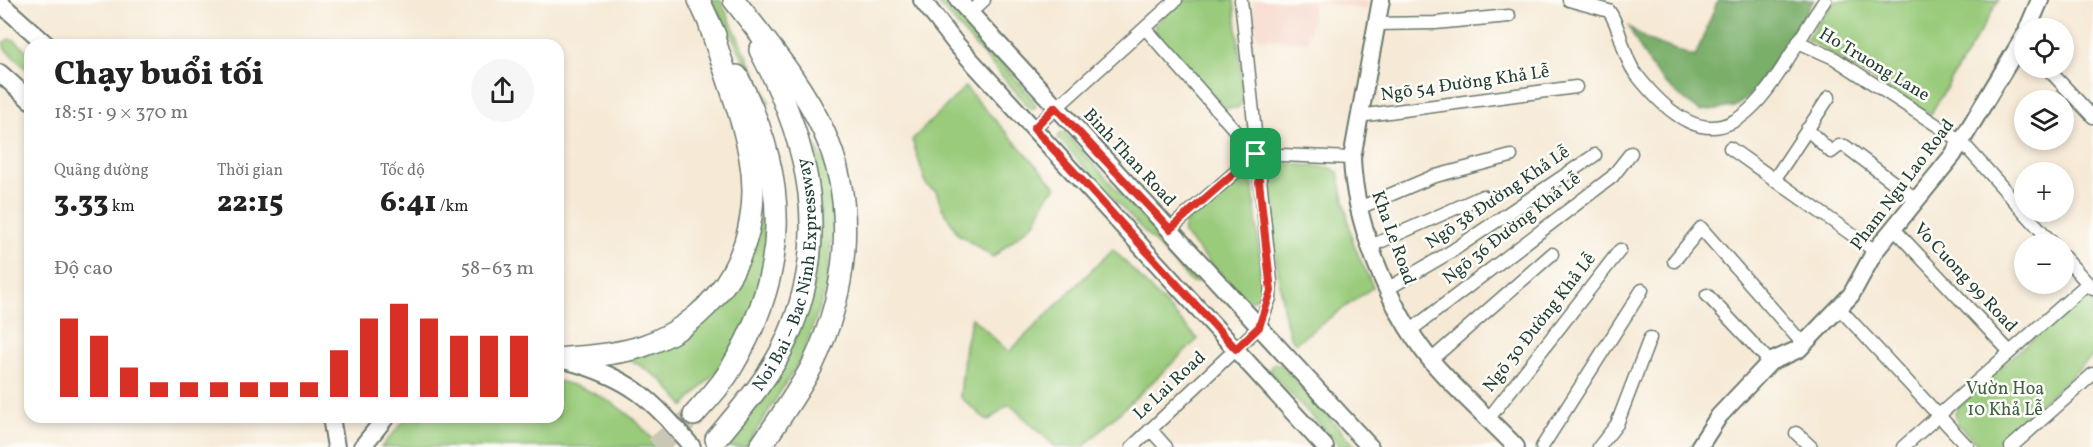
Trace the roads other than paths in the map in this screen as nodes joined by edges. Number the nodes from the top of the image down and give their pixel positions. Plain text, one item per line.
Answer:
1 (699, 0) edge
2 (734, 0) edge
3 (922, 0) edge
4 (958, 0) edge
5 (984, 0) edge
6 (1176, 0) edge
7 (1241, 0) edge
8 (1381, 0) edge
9 (1569, 0) edge
10 (1825, 0) edge
11 (2040, 0) edge
12 (0, 3) edge
13 (969, 14) junction
14 (1509, 16) dead end
15 (2033, 18) edge
16 (709, 22) junction
17 (1375, 24) junction
18 (1145, 28) junction
19 (40, 39) edge
20 (1798, 42) junction
21 (2014, 55) edge
22 (0, 73) edge
23 (2056, 78) edge
24 (1576, 87) dead end
25 (24, 95) edge
26 (1828, 97) dead end
27 (1055, 107) junction
28 (1359, 116) junction
29 (2093, 117) edge
30 (1034, 128) junction
31 (1807, 129) junction
32 (1961, 141) junction
33 (1730, 148) dead end
34 (1631, 153) dead end
35 (1256, 154) junction
36 (1595, 155) dead end
37 (1511, 156) dead end
38 (1352, 158) junction
39 (1774, 180) junction
40 (1483, 196) dead end
41 (1917, 200) junction
42 (1359, 208) junction
43 (1170, 229) junction
44 (1894, 229) junction
45 (2044, 234) edge
46 (1371, 246) junction
47 (1620, 250) dead end
48 (1875, 251) junction
49 (1552, 254) dead end
50 (1674, 261) dead end
51 (2074, 268) edge
52 (2090, 286) edge
53 (1389, 288) junction
54 (1642, 290) dead end
55 (1707, 295) dead end
56 (1840, 309) junction
57 (1259, 327) junction
58 (1411, 330) junction
59 (1650, 338) dead end
60 (1804, 345) junction
61 (1236, 349) junction
62 (2010, 352) junction
63 (564, 358) edge
64 (1431, 360) junction
65 (564, 361) edge
66 (1770, 362) junction
67 (2093, 374) edge
68 (694, 415) tunnel mouth
69 (1938, 416) junction
70 (1489, 418) junction
71 (332, 423) edge
72 (381, 423) edge
73 (1150, 429) junction
74 (1796, 433) dead end
75 (716, 439) dead end
76 (336, 447) edge
77 (362, 447) edge
78 (692, 447) edge
79 (760, 447) edge
80 (1131, 447) edge
81 (1166, 447) edge
82 (1325, 447) edge
83 (1370, 447) edge
84 (1516, 447) edge
85 (1542, 447) edge
86 (1599, 447) edge
87 (1699, 447) edge
88 (1811, 447) edge
89 (1903, 447) edge
90 (1968, 447) edge
91 (2011, 447) edge

1 - 16 highway, Noi Bai – Bac Ninh Expressway
2 - 75 highway, Noi Bai – Bac Ninh Expressway
2 - 79 highway
3 - 30 main road
4 - 13 main road, Binh Than Road
5 - 13 street
6 - 18 street
7 - 35 street
8 - 17 main road, Kha Le Road
9 - 20 street
10 - 20 street
11 - 15 main road, Pham Ngu Lao Road
12 - 19 main road
13 - 27 main road, Binh Than Road
14 - 17 street
16 - 63 highway
16 - 68 highway, Noi Bai – Bac Ninh Expressway
17 - 28 main road, Kha Le Road
18 - 27 street
18 - 35 street
20 - 32 street, Ho Truong Lane
21 - 32 main road, Pham Ngu Lao Road
22 - 25 main road
23 - 29 street
24 - 28 street, Ngõ 54 Đường Khả Lễ
26 - 31 street
27 - 30 street
27 - 43 main road, Binh Than Road
28 - 38 main road, Kha Le Road
30 - 61 main road
31 - 39 street
31 - 41 street
32 - 41 main road, Pham Ngu Lao Road
32 - 45 street, Ho Truong Lane
33 - 39 street
34 - 58 street, Ngõ 36 Đường Khả Lễ
35 - 38 street
35 - 43 street
35 - 57 street
36 - 53 street, Ngõ 38 Đường Khả Lễ
37 - 42 street
38 - 42 main road, Kha Le Road
39 - 48 street
40 - 46 street
41 - 44 main road, Pham Ngu Lao Road
42 - 46 main road, Kha Le Road
43 - 57 main road, Binh Than Road
44 - 48 main road, Pham Ngu Lao Road
44 - 62 street, Vo Cuong 99 Road
46 - 53 main road, Kha Le Road
47 - 70 street, Ngõ 30 Đường Khả Lễ
48 - 56 main road, Pham Ngu Lao Road
49 - 64 street
50 - 60 street
51 - 52 street
52 - 62 street
53 - 58 main road, Kha Le Road
54 - 85 street
55 - 66 street
56 - 60 main road, Pham Ngu Lao Road
56 - 69 street
57 - 61 street, Le Lai Road
57 - 83 main road, Binh Than Road
58 - 64 main road, Kha Le Road
59 - 86 street
60 - 66 main road, Pham Ngu Lao Road
61 - 73 street, Le Lai Road
61 - 82 main road
62 - 69 street
64 - 70 main road, Kha Le Road
65 - 78 main road
66 - 87 main road, Pham Ngu Lao Road
67 - 91 street
69 - 89 street
69 - 90 street
70 - 84 main road, Kha Le Road
71 - 76 main road
72 - 77 main road
73 - 80 street, Le Lai Road
73 - 81 street
74 - 88 street

